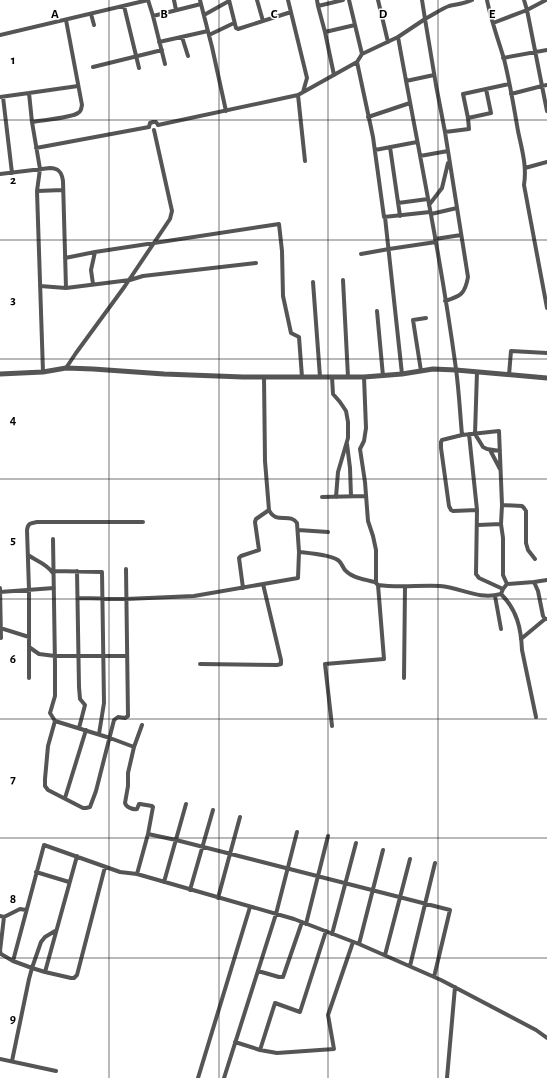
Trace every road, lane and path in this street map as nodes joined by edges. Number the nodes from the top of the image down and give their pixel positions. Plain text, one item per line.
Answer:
1 (119, 0) edge
2 (148, 0) edge
3 (174, 0) edge
4 (257, 0) edge
5 (288, 0) edge
6 (316, 0) edge
7 (343, 0) edge
8 (348, 0) edge
9 (378, 0) edge
10 (422, 0) edge
11 (450, 0) edge
12 (472, 0) edge
13 (487, 0) edge
14 (524, 0) edge
15 (546, 0) edge
16 (229, 1) edge
17 (200, 2) edge
18 (122, 6) junction
19 (318, 6) junction
20 (451, 6) junction
21 (176, 10) junction
22 (527, 10) junction
23 (291, 12) junction
24 (91, 14) junction
25 (204, 15) junction
26 (153, 16) junction
27 (425, 19) junction
28 (66, 20) junction
29 (263, 21) junction
30 (234, 23) junction
31 (493, 23) junction
32 (94, 25) dead end
33 (355, 25) junction
34 (325, 32) junction
35 (209, 34) junction
36 (0, 35) edge
37 (182, 37) junction
38 (398, 37) junction
39 (159, 42) junction
40 (388, 42) junction
41 (162, 50) junction
42 (547, 50) edge
43 (535, 52) junction
44 (362, 54) junction
45 (136, 56) junction
46 (188, 56) dead end
47 (504, 58) junction
48 (357, 62) junction
49 (165, 64) dead end
50 (93, 67) dead end
51 (139, 68) dead end
52 (334, 75) junction
53 (434, 75) junction
54 (406, 81) junction
55 (509, 84) junction
56 (544, 85) edge
57 (78, 86) junction
58 (486, 89) junction
59 (303, 92) junction
60 (29, 93) junction
61 (511, 94) junction
62 (298, 95) junction
63 (1, 97) edge
64 (410, 103) junction
65 (226, 111) junction
66 (547, 111) edge
67 (368, 117) junction
68 (468, 118) junction
69 (32, 122) junction
70 (158, 125) junction
71 (149, 127) junction
72 (154, 130) junction
73 (445, 132) junction
74 (417, 142) junction
75 (390, 147) junction
76 (36, 148) junction
77 (374, 150) junction
78 (448, 151) junction
79 (420, 156) junction
80 (449, 158) junction
81 (305, 161) dead end
82 (547, 162) edge
83 (525, 168) junction
84 (40, 169) junction
85 (12, 173) junction
86 (0, 174) edge
87 (63, 190) junction
88 (37, 191) junction
89 (428, 199) junction
90 (398, 203) junction
91 (429, 205) junction
92 (457, 208) junction
93 (430, 213) junction
94 (400, 216) junction
95 (385, 217) junction
96 (462, 235) junction
97 (435, 241) junction
98 (154, 243) junction
99 (389, 249) junction
100 (95, 252) junction
101 (361, 254) dead end
102 (65, 258) junction
103 (256, 263) dead end
104 (130, 280) junction
105 (343, 280) dead end
106 (313, 282) dead end
107 (93, 284) junction
108 (40, 286) junction
109 (66, 288) junction
110 (445, 301) junction
111 (547, 308) edge
112 (377, 311) dead end
113 (426, 318) dead end
114 (547, 353) edge
115 (66, 368) junction
116 (456, 370) junction
117 (421, 371) junction
118 (43, 372) junction
119 (477, 372) junction
120 (0, 374) edge
121 (402, 374) junction
122 (509, 375) junction
123 (383, 376) junction
124 (264, 377) junction
125 (302, 377) junction
126 (320, 377) junction
127 (332, 377) junction
128 (348, 377) junction
129 (364, 377) junction
130 (547, 378) edge
131 (469, 434) junction
132 (474, 434) junction
133 (462, 435) junction
134 (347, 443) junction
135 (490, 450) junction
136 (500, 451) junction
137 (500, 470) junction
138 (351, 496) junction
139 (366, 496) junction
140 (322, 497) dead end
141 (336, 497) junction
142 (502, 505) junction
143 (269, 510) junction
144 (478, 510) junction
145 (142, 522) dead end
146 (501, 524) junction
147 (478, 525) junction
148 (298, 530) junction
149 (328, 532) dead end
150 (53, 539) dead end
151 (299, 552) junction
152 (28, 555) junction
153 (535, 559) dead end
154 (126, 569) dead end
155 (54, 572) junction
156 (77, 572) junction
157 (547, 580) edge
158 (534, 582) junction
159 (263, 584) junction
160 (376, 584) junction
161 (506, 584) junction
162 (404, 587) junction
163 (0, 588) edge
164 (54, 588) junction
165 (243, 588) junction
166 (503, 589) junction
167 (29, 590) junction
168 (0, 592) edge
169 (501, 594) junction
170 (495, 596) junction
171 (78, 598) junction
172 (102, 599) junction
173 (126, 599) junction
174 (546, 619) edge
175 (1, 629) edge
176 (501, 629) dead end
177 (29, 637) junction
178 (1, 638) dead end
179 (521, 639) junction
180 (29, 648) junction
181 (55, 656) junction
182 (79, 656) junction
183 (103, 656) junction
184 (127, 656) junction
185 (200, 664) dead end
186 (29, 678) dead end
187 (404, 678) dead end
188 (536, 717) dead end
189 (55, 721) junction
190 (142, 725) dead end
191 (332, 726) dead end
192 (79, 728) junction
193 (86, 730) junction
194 (99, 734) junction
195 (110, 738) junction
196 (134, 747) junction
197 (65, 798) junction
198 (186, 804) dead end
199 (213, 810) dead end
200 (240, 817) dead end
201 (297, 832) dead end
202 (148, 834) junction
203 (328, 836) dead end
204 (176, 840) junction
205 (356, 843) dead end
206 (203, 846) junction
207 (383, 850) dead end
208 (230, 854) junction
209 (77, 856) junction
210 (410, 859) dead end
211 (435, 862) dead end
212 (105, 867) junction
213 (287, 868) junction
214 (36, 872) junction
215 (137, 874) junction
216 (318, 876) junction
217 (69, 882) junction
218 (164, 882) junction
219 (346, 883) junction
220 (372, 889) junction
221 (190, 890) junction
222 (400, 896) junction
223 (218, 898) junction
224 (425, 903) junction
225 (250, 906) junction
226 (26, 910) junction
227 (276, 914) junction
228 (2, 916) edge
229 (304, 923) junction
230 (56, 931) junction
231 (326, 931) junction
232 (332, 934) junction
233 (353, 942) junction
234 (359, 944) junction
235 (384, 955) junction
236 (13, 961) junction
237 (410, 966) junction
238 (32, 968) junction
239 (258, 971) junction
240 (45, 972) junction
241 (434, 977) junction
242 (455, 987) junction
243 (547, 1038) edge
244 (235, 1042) junction
245 (260, 1050) junction
246 (0, 1059) edge
247 (12, 1061) junction
248 (56, 1071) dead end
249 (198, 1078) edge
250 (224, 1078) edge
251 (446, 1078) edge

1 - 18 street
2 - 18 street
2 - 26 street
3 - 21 street
4 - 29 street
5 - 23 street
6 - 19 street
7 - 19 street
8 - 33 street
9 - 40 street
10 - 27 street
11 - 20 street
12 - 20 street
13 - 31 street
14 - 22 street
15 - 22 street
16 - 25 street
16 - 30 street
17 - 21 street
17 - 25 street
18 - 24 street
18 - 45 street
19 - 34 street
20 - 27 street
21 - 26 street
22 - 31 street
22 - 43 street
23 - 29 street
23 - 59 street
24 - 28 street
24 - 32 street
25 - 35 street
26 - 39 street
27 - 38 street
27 - 53 street
28 - 36 street
28 - 57 street
29 - 30 street
30 - 35 street
31 - 47 street
33 - 34 street
33 - 44 street
34 - 52 street
35 - 37 street
35 - 65 street
37 - 39 street
37 - 46 street
38 - 40 street
38 - 54 street
39 - 41 street
40 - 44 street
41 - 45 street
41 - 49 street
42 - 43 street
43 - 47 street
43 - 56 street
44 - 48 street
45 - 50 street
45 - 51 street
47 - 55 street
48 - 52 street
48 - 67 street
52 - 59 street
53 - 54 street
53 - 73 street
54 - 64 street
55 - 58 street
55 - 61 street
56 - 61 street
56 - 66 street
57 - 60 street
57 - 69 street
58 - 68 street
58 - 68 street
59 - 62 street
60 - 63 street
60 - 69 street
61 - 83 street
62 - 65 street
62 - 81 street
63 - 85 street
64 - 67 street
64 - 74 street
65 - 70 street
67 - 77 street
68 - 73 street
69 - 76 street
70 - 71 street
70 - 72 street
71 - 72 street
71 - 76 street
72 - 98 street
73 - 78 street
74 - 75 street
74 - 79 street
75 - 77 street
75 - 90 street
76 - 84 street
77 - 95 street
78 - 79 street
78 - 80 street
79 - 89 street
80 - 91 street
80 - 92 street
82 - 83 street
83 - 111 street
84 - 85 street
84 - 87 street
84 - 88 street
85 - 86 street
87 - 88 street
87 - 102 street
88 - 108 street
89 - 90 street
89 - 91 street
90 - 94 street
91 - 93 street
92 - 93 street
92 - 96 street
93 - 94 street
93 - 97 street
94 - 95 street
95 - 99 street
96 - 97 street
96 - 110 street
97 - 99 street
97 - 110 street
98 - 100 street
98 - 104 street
98 - 125 street
99 - 101 street
99 - 121 street
100 - 102 street
100 - 107 street
102 - 109 street
103 - 104 street
104 - 107 street
104 - 115 street
105 - 128 street
106 - 126 street
107 - 109 street
108 - 109 street
108 - 118 street
110 - 116 street
112 - 123 street
113 - 117 street
114 - 122 street
115 - 118 street
115 - 124 street
116 - 117 street
116 - 119 street
116 - 133 street
117 - 121 street
118 - 120 street
119 - 122 street
119 - 132 street
121 - 123 street
122 - 130 street
123 - 129 street
124 - 125 street
124 - 143 street
125 - 126 street
126 - 127 street
127 - 128 street
127 - 134 street
128 - 129 street
129 - 139 street
131 - 132 street
131 - 133 street
131 - 144 street
132 - 135 street
132 - 136 street
133 - 144 street
134 - 138 street
134 - 141 street
135 - 136 street
135 - 137 street
136 - 137 street
137 - 142 street
138 - 139 street
138 - 141 street
139 - 160 street
140 - 141 street
142 - 146 street
142 - 153 street
143 - 148 street
143 - 165 street
144 - 147 street
145 - 152 street
146 - 147 street
146 - 161 street
147 - 166 street
148 - 149 street
148 - 151 street
150 - 155 street
151 - 159 street
151 - 160 street
152 - 155 street
152 - 167 street
154 - 173 street
155 - 156 street
155 - 164 street
156 - 171 street
156 - 172 street
157 - 158 street
158 - 161 street
158 - 174 street
159 - 165 street
159 - 185 street
160 - 162 street
160 - 191 street
161 - 166 street
162 - 170 street
162 - 187 street
163 - 168 street
164 - 167 street
164 - 181 street
165 - 173 street
166 - 169 street
167 - 168 street
167 - 177 street
168 - 175 street
169 - 170 street
169 - 179 street
170 - 176 street
171 - 172 street
171 - 182 street
172 - 173 street
172 - 183 street
173 - 184 street
174 - 179 street
175 - 177 street
175 - 178 street
177 - 180 street
179 - 188 street
180 - 181 street
180 - 186 street
181 - 182 street
181 - 189 street
182 - 183 street
182 - 192 street
183 - 184 street
183 - 194 street
184 - 195 street
189 - 192 street
189 - 197 street
190 - 196 street
192 - 193 street
193 - 194 street
193 - 197 street
194 - 195 street
195 - 196 street
195 - 197 street
196 - 202 street
198 - 204 street
199 - 206 street
200 - 208 street
201 - 213 street
202 - 204 street
202 - 215 street
203 - 216 street
204 - 206 street
204 - 218 street
205 - 219 street
206 - 208 street
206 - 221 street
207 - 220 street
208 - 213 street
208 - 223 street
209 - 212 street
209 - 214 street
209 - 217 street
210 - 222 street
211 - 224 street
212 - 215 street
212 - 240 street
213 - 216 street
213 - 227 street
214 - 217 street
214 - 226 street
215 - 218 street
216 - 219 street
216 - 229 street
217 - 230 street
218 - 221 street
219 - 220 street
219 - 232 street
220 - 222 street
220 - 234 street
221 - 223 street
222 - 224 street
222 - 235 street
223 - 225 street
224 - 237 street
224 - 241 street
225 - 227 street
225 - 249 street
226 - 228 street
226 - 236 street
227 - 229 street
227 - 239 street
228 - 236 street
229 - 231 street
229 - 239 street
230 - 238 street
230 - 240 street
231 - 232 street
231 - 245 street
232 - 233 street
233 - 234 street
233 - 245 street
234 - 235 street
235 - 237 street
236 - 238 street
237 - 241 street
238 - 240 street
238 - 247 street
239 - 244 street
241 - 242 street
242 - 243 street
242 - 251 street
244 - 245 street
244 - 250 street
246 - 247 street
247 - 248 street

